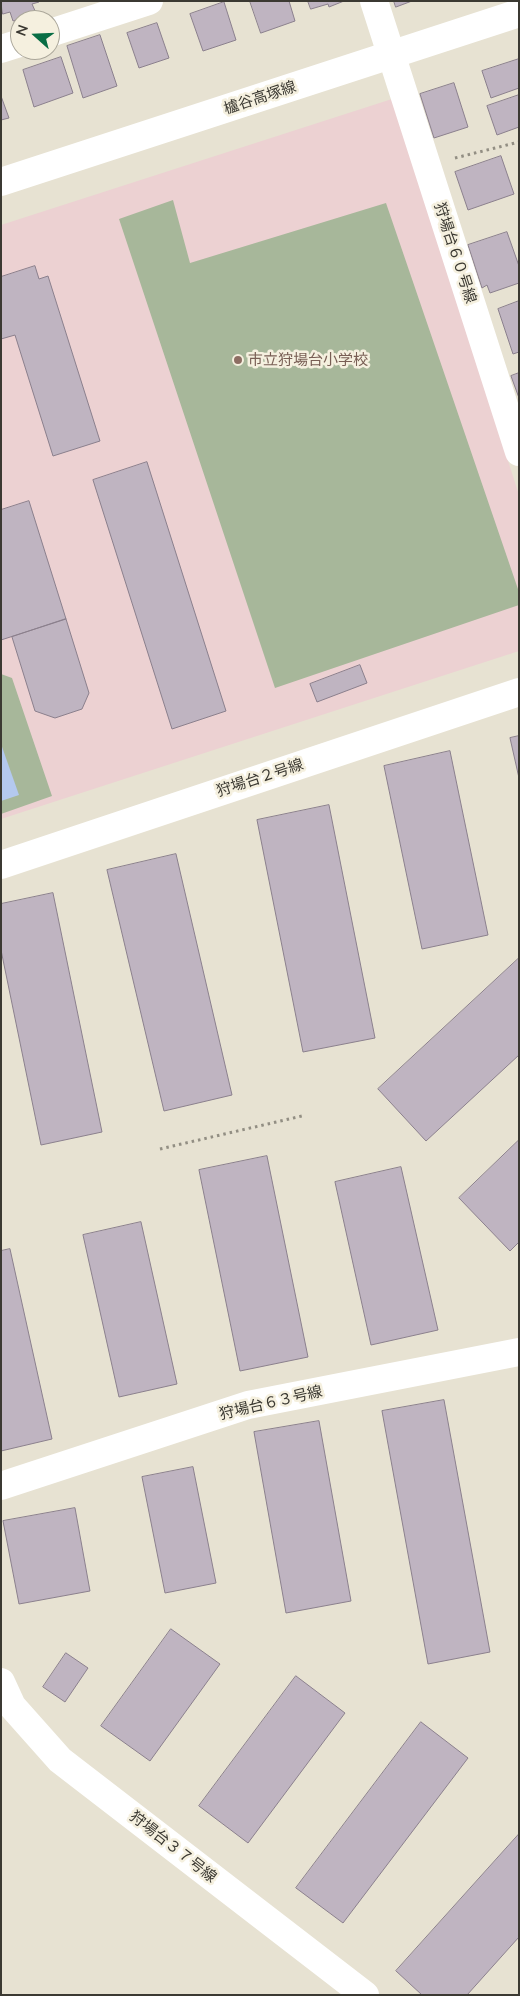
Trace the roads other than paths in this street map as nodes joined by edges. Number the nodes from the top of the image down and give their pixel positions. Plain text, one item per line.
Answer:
1 (149, 1) edge
2 (374, 1) edge
3 (81, 12) edge
4 (519, 13) edge
5 (60, 26) edge
6 (392, 55) junction
7 (1, 182) edge
8 (519, 452) edge
9 (519, 692) edge
10 (1, 865) edge
11 (519, 1352) edge
12 (1, 1486) edge
13 (1, 1682) edge
14 (365, 1995) edge

1 - 3 street
2 - 6 street, 狩場台６０号線
3 - 5 street
4 - 6 street, 櫨谷高塚線
6 - 7 street, 櫨谷高塚線
6 - 8 street, 狩場台６０号線
9 - 10 street, 狩場台２号線
11 - 12 street, 狩場台６３号線
13 - 14 street, 狩場台３７号線

